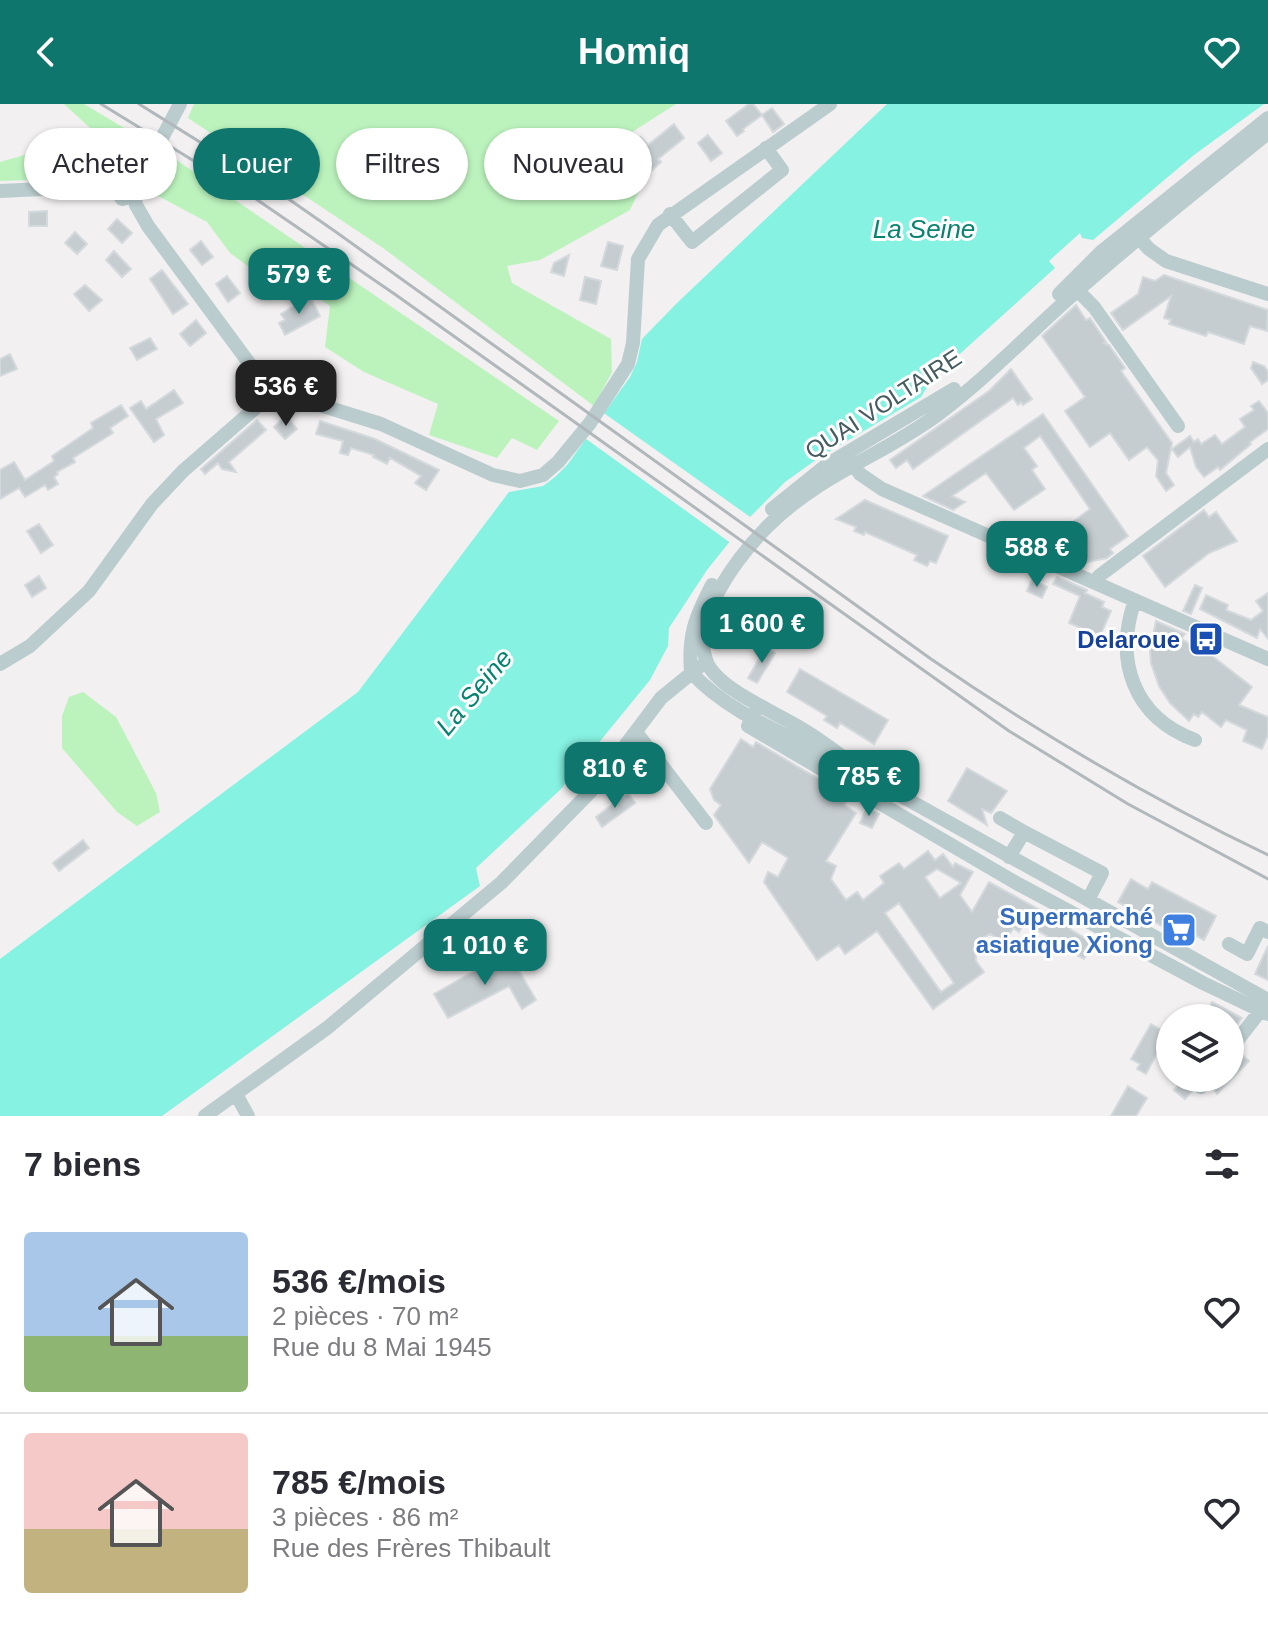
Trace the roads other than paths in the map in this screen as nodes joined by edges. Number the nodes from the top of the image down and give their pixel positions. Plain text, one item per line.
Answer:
1 (180, 104) edge
2 (830, 104) edge
3 (1268, 118) edge
4 (167, 128) edge
5 (1268, 133) edge
6 (766, 148) junction
7 (24, 190) edge
8 (0, 191) edge
9 (133, 200) edge
10 (670, 214) junction
11 (1135, 233) junction
12 (1074, 287) junction
13 (1268, 294) edge
14 (275, 391) junction
15 (1178, 426) dead end
16 (1268, 449) edge
17 (850, 458) junction
18 (1095, 583) junction
19 (1135, 600) junction
20 (1268, 659) edge
21 (706, 663) junction
22 (0, 664) edge
23 (691, 672) junction
24 (756, 710) junction
25 (636, 732) junction
26 (1195, 740) dead end
27 (913, 803) junction
28 (905, 817) junction
29 (1000, 818) dead end
30 (706, 823) dead end
31 (1024, 832) junction
32 (1009, 857) junction
33 (1027, 867) junction
34 (1018, 884) junction
35 (1088, 900) junction
36 (1268, 932) edge
37 (1229, 944) dead end
38 (1266, 1008) edge
39 (1244, 1034) edge
40 (236, 1094) junction
41 (205, 1116) edge
42 (248, 1116) edge

1 - 4 street
2 - 6 street
3 - 11 street, QUAI VOLTAIRE
5 - 11 street, QUAI VOLTAIRE
6 - 10 street
6 - 10 street
7 - 8 street
9 - 14 street
10 - 14 street
11 - 12 street, QUAI VOLTAIRE
11 - 13 street
12 - 15 street
12 - 17 street, QUAI VOLTAIRE
14 - 22 street
16 - 18 street
17 - 18 street
17 - 21 street, QUAI VOLTAIRE
17 - 23 street, QUAI VOLTAIRE
18 - 19 street
19 - 20 street
19 - 26 street
21 - 23 street
21 - 24 street
23 - 24 street
23 - 25 street
24 - 27 street
24 - 28 street
25 - 30 street
25 - 40 street
27 - 28 street
27 - 32 street
28 - 34 street
29 - 31 street
31 - 32 street
31 - 35 street
32 - 33 street
33 - 34 street
33 - 35 street
34 - 38 street
35 - 38 street
36 - 37 street
38 - 39 street
40 - 41 street
40 - 42 street

